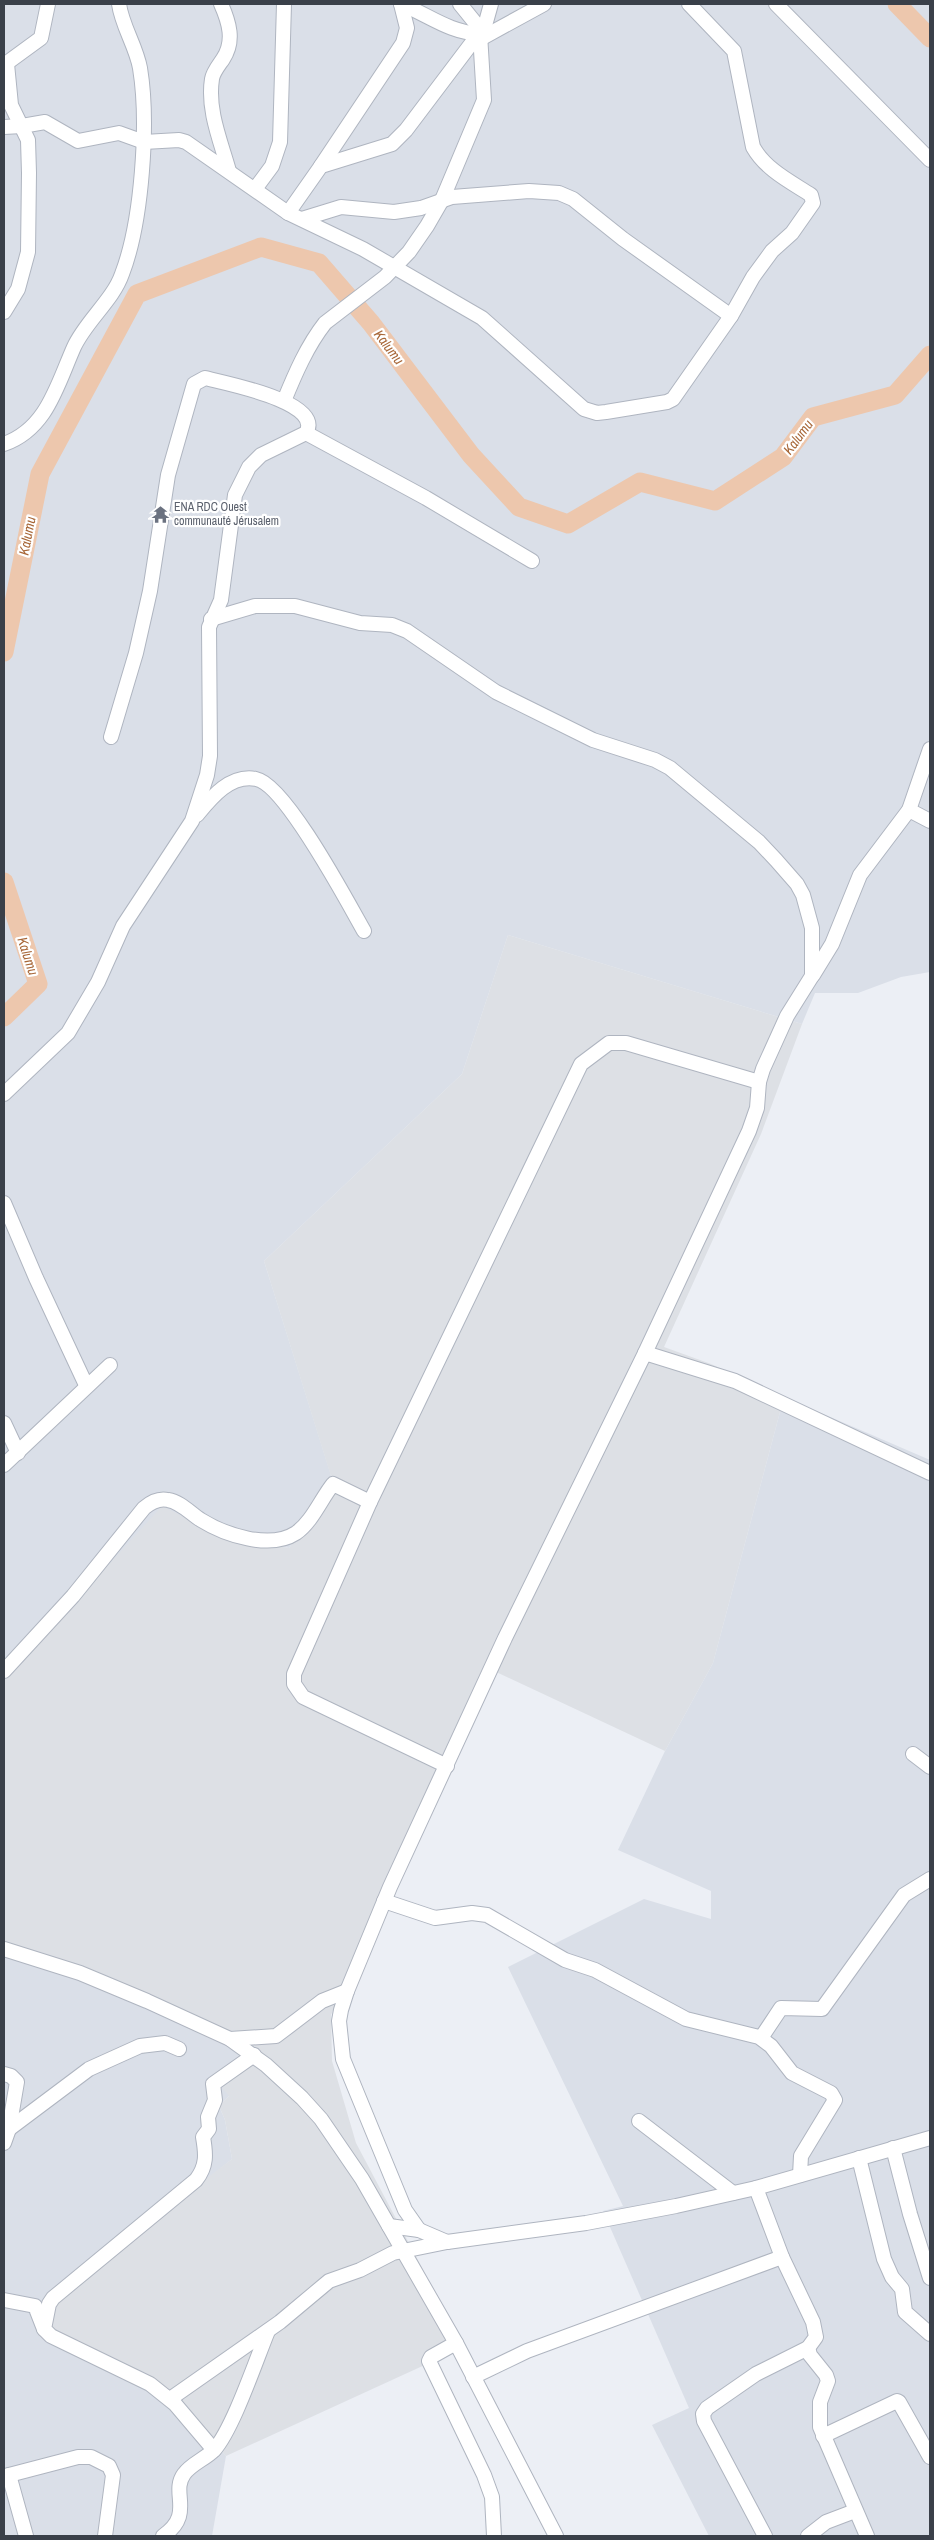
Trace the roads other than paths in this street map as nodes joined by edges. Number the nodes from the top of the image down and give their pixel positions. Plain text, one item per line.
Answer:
1 (48, 4) edge
2 (118, 4) edge
3 (221, 4) edge
4 (284, 4) edge
5 (401, 4) edge
6 (460, 4) edge
7 (491, 4) edge
8 (544, 4) edge
9 (688, 4) edge
10 (776, 4) edge
11 (480, 36) junction
12 (5, 65) edge
13 (4, 126) edge
14 (22, 126) junction
15 (144, 142) junction
16 (930, 160) edge
17 (321, 166) junction
18 (229, 171) junction
19 (255, 189) junction
20 (442, 200) junction
21 (288, 213) junction
22 (302, 219) junction
23 (395, 266) junction
24 (4, 312) edge
25 (731, 316) junction
26 (284, 401) junction
27 (306, 433) junction
28 (4, 444) edge
29 (532, 561) dead end
30 (211, 619) junction
31 (111, 737) dead end
32 (930, 749) edge
33 (909, 810) junction
34 (192, 821) junction
35 (930, 821) edge
36 (364, 931) dead end
37 (812, 976) junction
38 (759, 1082) junction
39 (4, 1094) edge
40 (4, 1203) edge
41 (646, 1353) junction
42 (110, 1365) dead end
43 (86, 1385) junction
44 (4, 1423) edge
45 (18, 1453) junction
46 (4, 1465) edge
47 (930, 1472) edge
48 (370, 1502) junction
49 (4, 1670) edge
50 (913, 1754) dead end
51 (447, 1766) junction
52 (930, 1767) edge
53 (930, 1879) edge
54 (384, 1901) junction
55 (4, 1949) edge
56 (347, 1991) junction
57 (761, 2038) junction
58 (230, 2039) junction
59 (179, 2049) dead end
60 (254, 2055) junction
61 (4, 2074) edge
62 (639, 2122) dead end
63 (9, 2129) junction
64 (930, 2138) edge
65 (4, 2144) edge
66 (893, 2148) junction
67 (859, 2158) junction
68 (800, 2175) junction
69 (756, 2188) junction
70 (733, 2193) junction
71 (389, 2226) junction
72 (419, 2230) junction
73 (447, 2242) junction
74 (403, 2251) junction
75 (782, 2256) junction
76 (930, 2278) edge
77 (4, 2300) edge
78 (42, 2305) junction
79 (268, 2331) junction
80 (930, 2334) edge
81 (456, 2343) junction
82 (808, 2348) junction
83 (474, 2377) junction
84 (170, 2400) junction
85 (823, 2436) junction
86 (214, 2450) junction
87 (930, 2457) edge
88 (6, 2475) edge
89 (855, 2511) junction
90 (26, 2536) edge
91 (105, 2536) edge
92 (163, 2536) edge
93 (494, 2536) edge
94 (556, 2536) edge
95 (765, 2536) edge
96 (808, 2536) edge
97 (868, 2536) edge

1 - 12 street
2 - 15 street
3 - 18 street
4 - 19 street
5 - 11 street
5 - 17 street
6 - 11 street
7 - 11 street
8 - 11 street
9 - 25 street
10 - 16 street
11 - 17 street
11 - 20 street
12 - 14 street
13 - 14 street
14 - 15 street
14 - 24 street
15 - 18 street
15 - 28 street
17 - 21 street
18 - 19 street
19 - 21 street
20 - 22 street
20 - 23 street
20 - 25 street
21 - 22 street
22 - 23 street
23 - 25 street
23 - 26 street
26 - 27 street
26 - 31 street
27 - 29 street
27 - 30 street
30 - 34 street
30 - 37 street
32 - 33 street
33 - 35 street
33 - 37 street
34 - 36 street
34 - 39 street
37 - 38 street
38 - 41 street
38 - 48 street
40 - 43 street
41 - 47 street
41 - 51 street
42 - 43 street
43 - 45 street
44 - 45 street
45 - 46 street
48 - 49 street
48 - 51 street
50 - 52 street
51 - 54 street
53 - 57 street
54 - 56 street
54 - 57 street
55 - 58 street
56 - 58 street
56 - 72 street
57 - 68 street
58 - 60 street
59 - 63 street
60 - 71 street
60 - 78 street
61 - 63 street
62 - 70 street
63 - 65 street
64 - 66 street
66 - 67 street
66 - 76 street
67 - 68 street
67 - 80 street
68 - 69 street
69 - 70 street
69 - 75 street
70 - 73 street
71 - 72 street
71 - 74 street
72 - 73 street
73 - 74 street
74 - 79 street
74 - 81 street
75 - 82 street
75 - 83 street
77 - 78 street
78 - 84 street
79 - 84 street
79 - 86 street
81 - 83 street
81 - 93 street
82 - 85 street
82 - 95 street
83 - 94 street
84 - 86 street
85 - 87 street
85 - 89 street
86 - 92 street
88 - 90 street
88 - 91 street
89 - 96 street
89 - 97 street

